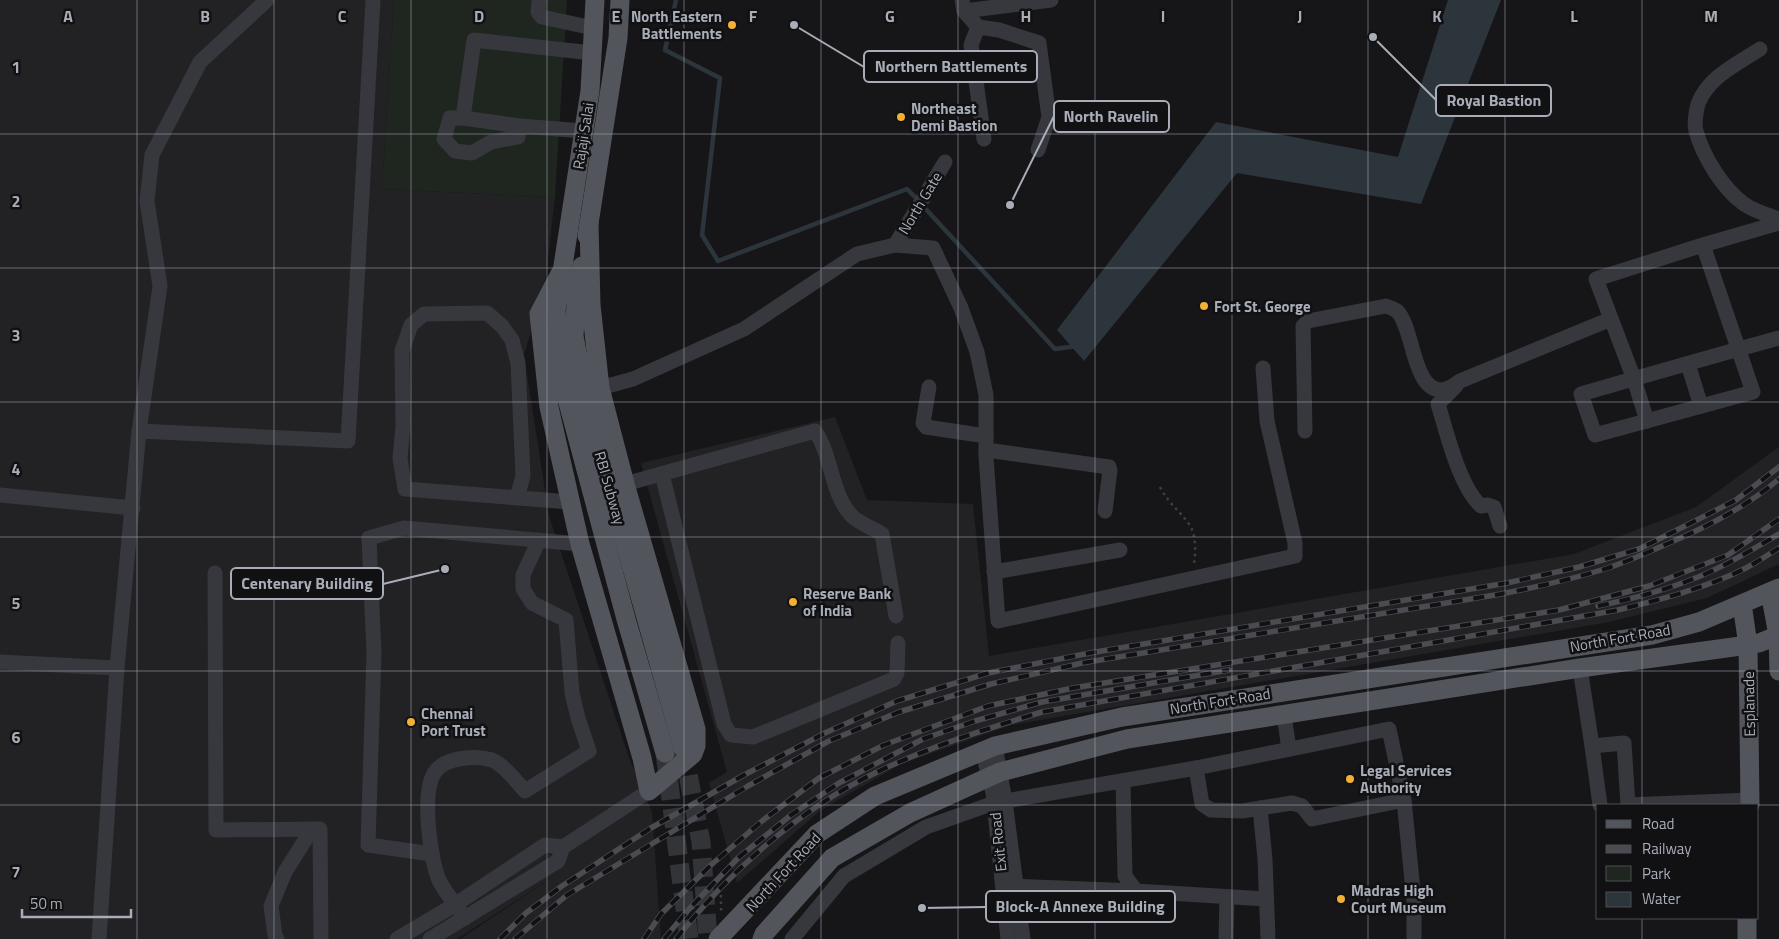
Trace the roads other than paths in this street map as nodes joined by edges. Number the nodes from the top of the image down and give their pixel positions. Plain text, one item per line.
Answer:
1 (267, 0) edge
2 (373, 0) edge
3 (539, 0) edge
4 (595, 0) edge
5 (620, 0) edge
6 (1051, 0) edge
7 (963, 6) edge
8 (978, 27) junction
9 (593, 28) junction
10 (1760, 49) dead end
11 (592, 53) junction
12 (463, 118) junction
13 (520, 126) junction
14 (583, 131) junction
15 (984, 139) dead end
16 (1038, 150) dead end
17 (945, 162) dead end
18 (1779, 219) edge
19 (1779, 223) edge
20 (589, 224) junction
21 (895, 244) junction
22 (1703, 245) junction
23 (561, 272) junction
24 (1611, 319) junction
25 (1779, 338) edge
26 (1740, 348) junction
27 (1688, 364) junction
28 (1263, 368) dead end
29 (1634, 379) junction
30 (1460, 381) junction
31 (929, 387) dead end
32 (600, 388) junction
33 (1701, 406) junction
34 (1647, 421) junction
35 (139, 431) junction
36 (1305, 431) dead end
37 (986, 443) junction
38 (662, 474) junction
39 (625, 484) junction
40 (0, 496) edge
41 (517, 498) junction
42 (570, 502) junction
43 (133, 508) junction
44 (1105, 511) dead end
45 (1500, 526) dead end
46 (540, 540) junction
47 (580, 544) junction
48 (1120, 550) dead end
49 (994, 572) junction
50 (215, 573) dead end
51 (1774, 590) edge
52 (1742, 604) junction
53 (896, 616) dead end
54 (1779, 635) edge
55 (898, 643) dead end
56 (1748, 645) junction
57 (0, 662) edge
58 (117, 668) junction
59 (1580, 668) junction
60 (1779, 671) edge
61 (1284, 715) junction
62 (1592, 746) junction
63 (988, 748) junction
64 (1289, 749) junction
65 (1196, 768) junction
66 (995, 774) junction
67 (1123, 781) junction
68 (649, 791) junction
69 (1404, 800) junction
70 (1000, 802) junction
71 (1750, 803) edge
72 (1600, 804) edge
73 (1628, 804) edge
74 (1689, 804) edge
75 (1260, 808) junction
76 (312, 829) junction
77 (563, 847) junction
78 (432, 854) junction
79 (1010, 886) junction
80 (1136, 891) junction
81 (1227, 897) junction
82 (1266, 899) junction
83 (456, 904) junction
84 (465, 918) junction
85 (738, 919) junction
86 (1747, 919) edge
87 (763, 936) edge
88 (99, 939) edge
89 (277, 939) edge
90 (321, 939) edge
91 (397, 939) edge
92 (430, 939) edge
93 (718, 939) edge
94 (792, 939) edge
95 (1008, 939) edge
96 (1023, 939) edge
97 (1226, 939) edge
98 (1268, 939) edge
99 (1414, 939) edge
100 (1747, 939) edge

1 - 35 street
2 - 35 street
3 - 9 street
4 - 9 main road, Rajaji Salai
5 - 20 main road, Rajaji Salai
6 - 7 street
7 - 8 street
8 - 15 street
8 - 16 street
9 - 11 main road, Rajaji Salai
10 - 18 street
11 - 12 street
11 - 14 main road, Rajaji Salai
12 - 13 street
12 - 13 street
13 - 14 street
14 - 23 main road, Rajaji Salai
17 - 21 street, North Gate
19 - 22 street
20 - 23 main road, RBI Subway
20 - 32 main road
21 - 32 street
21 - 37 street
22 - 24 street
22 - 26 street
23 - 42 main road
24 - 29 street
24 - 30 street
25 - 26 street
26 - 27 street
26 - 33 street
27 - 29 street
27 - 33 street
28 - 49 street
29 - 34 street
29 - 34 street
30 - 36 street
30 - 45 street
31 - 37 street
32 - 39 main road
33 - 34 street
35 - 43 street
37 - 44 street
37 - 49 street
38 - 39 street
38 - 53 street
38 - 55 street
39 - 68 main road
40 - 43 street
41 - 41 street
41 - 42 street
42 - 47 main road
43 - 58 street
46 - 47 street
46 - 78 street
46 - 78 street
47 - 68 main road
48 - 49 street
50 - 76 street
51 - 52 main road, North Fort Road
51 - 54 main road
52 - 56 main road, Esplanade
52 - 63 main road, North Fort Road
54 - 56 main road, North Fort Road
54 - 60 main road
56 - 59 main road, North Fort Road
56 - 71 main road, Esplanade
57 - 58 street
58 - 88 street
59 - 61 main road, North Fort Road
59 - 62 street
61 - 64 street
61 - 66 main road, North Fort Road
62 - 72 street
62 - 73 street
63 - 66 street, Exit Road
63 - 85 main road, North Fort Road
64 - 65 street
64 - 69 street
65 - 67 street
65 - 75 street
66 - 70 street, Exit Road
66 - 87 main road, North Fort Road
67 - 70 street
67 - 80 street
68 - 77 street
69 - 75 street
69 - 99 street
70 - 79 street, Exit Road
70 - 94 street
71 - 74 street
75 - 82 street
76 - 89 street
76 - 90 street
77 - 83 street
77 - 84 street
78 - 83 street
79 - 80 street
79 - 95 street, Exit Road
79 - 96 street
80 - 81 street
81 - 82 street
81 - 97 street
82 - 98 street
83 - 84 street
83 - 91 street
84 - 92 street
85 - 87 main road
85 - 93 main road, North Fort Road
86 - 100 main road

